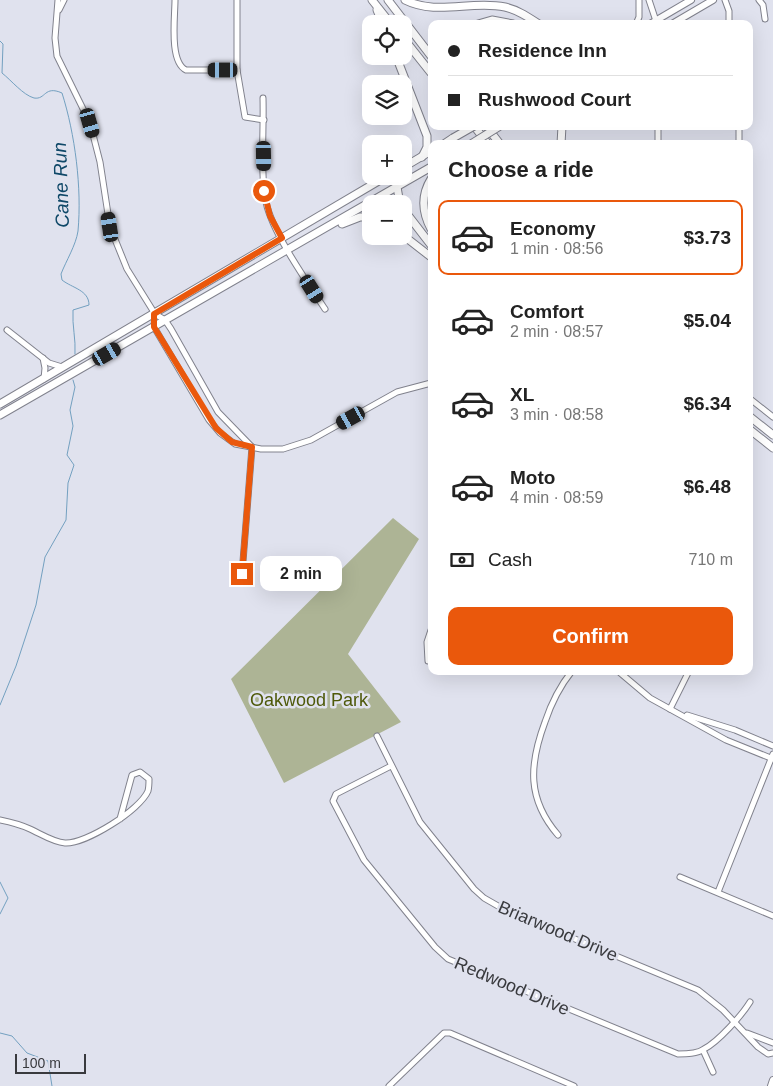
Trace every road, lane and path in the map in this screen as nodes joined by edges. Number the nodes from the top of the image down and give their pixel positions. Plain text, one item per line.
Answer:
1 (58, 0) edge
2 (64, 0) edge
3 (175, 0) edge
4 (237, 0) edge
5 (388, 0) edge
6 (405, 0) edge
7 (639, 0) edge
8 (649, 0) edge
9 (691, 0) edge
10 (713, 0) edge
11 (725, 0) edge
12 (759, 0) edge
13 (373, 1) edge
14 (58, 13) junction
15 (378, 15) edge
16 (384, 15) edge
17 (765, 19) dead end
18 (533, 20) edge
19 (638, 20) edge
20 (656, 20) edge
21 (660, 20) edge
22 (679, 20) edge
23 (729, 20) edge
24 (412, 49) edge
25 (428, 52) edge
26 (399, 65) edge
27 (428, 69) edge
28 (237, 70) junction
29 (263, 98) dead end
30 (264, 120) junction
31 (467, 130) edge
32 (477, 130) edge
33 (489, 130) edge
34 (494, 130) edge
35 (450, 140) edge
36 (477, 140) edge
37 (485, 140) edge
38 (497, 140) edge
39 (428, 153) edge
40 (422, 157) junction
41 (412, 163) edge
42 (428, 169) edge
43 (373, 185) edge
44 (428, 186) edge
45 (396, 187) junction
46 (398, 195) edge
47 (362, 218) edge
48 (412, 220) edge
49 (428, 220) edge
50 (312, 237) junction
51 (282, 238) junction
52 (428, 241) edge
53 (412, 242) edge
54 (289, 251) junction
55 (428, 255) edge
56 (325, 309) dead end
57 (154, 314) junction
58 (165, 320) junction
59 (154, 327) junction
60 (7, 330) dead end
61 (42, 358) junction
62 (65, 366) junction
63 (44, 379) junction
64 (428, 384) edge
65 (753, 401) edge
66 (0, 404) edge
67 (0, 415) edge
68 (773, 417) edge
69 (753, 419) edge
70 (753, 432) edge
71 (771, 433) edge
72 (252, 447) junction
73 (773, 448) edge
74 (242, 574) dead end
75 (428, 639) edge
76 (428, 661) dead end
77 (569, 675) edge
78 (622, 675) edge
79 (687, 675) edge
80 (670, 709) junction
81 (699, 721) junction
82 (377, 736) dead end
83 (773, 746) edge
84 (772, 757) edge
85 (391, 766) junction
86 (120, 819) junction
87 (0, 820) edge
88 (558, 835) dead end
89 (680, 877) dead end
90 (718, 892) junction
91 (773, 916) edge
92 (750, 1002) dead end
93 (734, 1021) junction
94 (746, 1033) junction
95 (773, 1043) edge
96 (703, 1050) junction
97 (773, 1053) edge
98 (713, 1072) dead end
99 (558, 1080) junction
100 (773, 1080) edge
101 (389, 1086) edge
102 (556, 1086) edge
103 (574, 1086) edge
104 (771, 1086) edge

1 - 14 street
2 - 14 street
3 - 28 street
4 - 28 street
5 - 25 highway
6 - 18 highway
7 - 19 street
8 - 20 street
9 - 21 main road
10 - 22 main road
11 - 23 street
12 - 17 street
13 - 15 highway
13 - 16 highway
14 - 57 street
24 - 27 highway
26 - 40 highway
28 - 30 street
29 - 30 street
30 - 51 street
31 - 35 highway, bridge
32 - 37 highway
33 - 38 highway
34 - 36 highway, bridge
39 - 40 highway
40 - 41 highway
42 - 45 highway
43 - 51 highway
44 - 49 highway
45 - 46 highway
45 - 50 highway
47 - 50 highway
48 - 52 highway
50 - 54 highway
51 - 54 street
51 - 57 highway
53 - 55 highway
54 - 56 street
54 - 58 highway
57 - 58 street
57 - 59 street
57 - 62 highway
58 - 59 highway
58 - 72 street
59 - 67 highway
59 - 72 street
60 - 61 street
61 - 62 street
61 - 63 street
62 - 63 highway
63 - 66 highway
64 - 72 street
65 - 68 street
69 - 71 highway
70 - 73 highway
72 - 74 street
75 - 76 street
77 - 88 street
78 - 80 street
79 - 80 street
80 - 81 street
81 - 83 street
81 - 84 street
82 - 85 street, Briarwood Drive
84 - 90 street
85 - 93 street, Briarwood Drive
85 - 96 street, Redwood Drive
86 - 86 street
86 - 87 street
89 - 90 street
90 - 91 street
92 - 93 street
93 - 94 street, Briarwood Drive
93 - 96 street
94 - 95 street, Briarwood Drive
94 - 97 street, Briarwood Drive
96 - 98 street
99 - 101 street
99 - 102 street
99 - 103 street
100 - 104 main road

